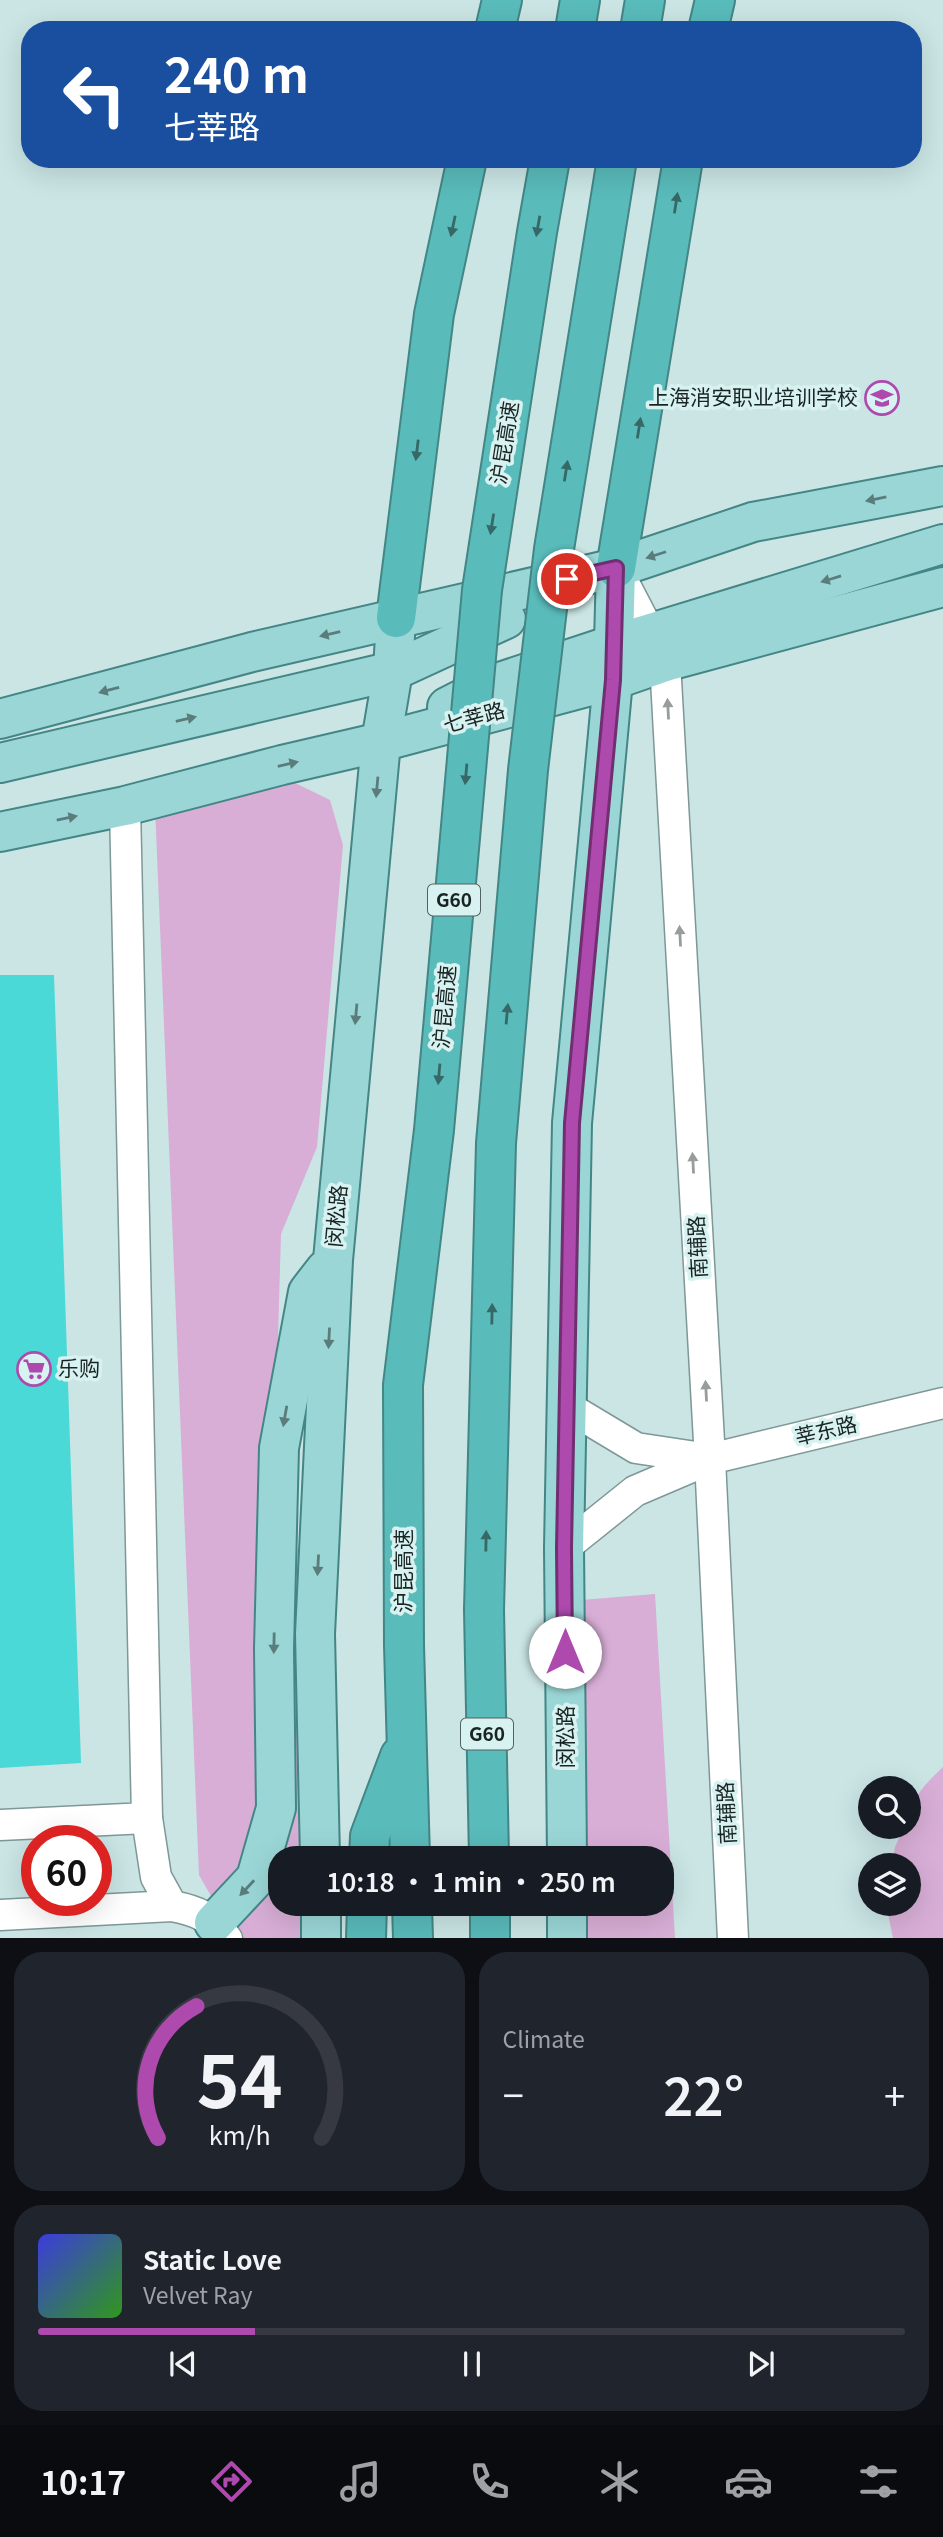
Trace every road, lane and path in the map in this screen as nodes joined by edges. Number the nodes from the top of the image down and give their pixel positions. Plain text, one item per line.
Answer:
1 (502, 0) edge
2 (580, 0) edge
3 (645, 0) edge
4 (715, 0) edge
5 (497, 21) edge
6 (576, 21) edge
7 (642, 21) edge
8 (710, 21) edge
9 (465, 168) edge
10 (548, 168) edge
11 (616, 168) edge
12 (682, 168) edge
13 (943, 486) edge
14 (943, 544) edge
15 (616, 568) junction
16 (943, 587) edge
17 (396, 618) junction
18 (636, 655) junction
19 (393, 671) junction
20 (0, 719) edge
21 (381, 742) junction
22 (0, 763) edge
23 (125, 806) junction
24 (0, 832) edge
25 (333, 1260) junction
26 (943, 1403) edge
27 (566, 1406) junction
28 (709, 1459) junction
29 (564, 1548) junction
30 (405, 1741) junction
31 (147, 1818) junction
32 (0, 1825) edge
33 (320, 1846) edge
34 (370, 1846) edge
35 (409, 1846) edge
36 (489, 1846) edge
37 (567, 1846) edge
38 (172, 1906) junction
39 (0, 1915) edge
40 (321, 1916) edge
41 (367, 1916) edge
42 (412, 1916) edge
43 (490, 1916) edge
44 (567, 1916) edge
45 (220, 1931) edge
46 (321, 1938) edge
47 (366, 1938) edge
48 (413, 1938) edge
49 (490, 1938) edge
50 (567, 1938) edge
51 (733, 1938) edge

1 - 5 highway
2 - 6 highway
3 - 7 highway
4 - 8 highway
9 -> 17 highway
10 -> 30 highway, 沪昆高速 / G60, bridge
36 -> 11 highway, G60, bridge
15 -> 12 highway
13 -> 15 main road
14 -> 18 main road
15 - 17 main road
15 - 18 main road, 闵松路
15 - 19 main road
16 - 18 main road, 七莘路
17 - 19 main road, 闵松路
17 -> 20 main road
18 - 21 main road, 七莘路
18 - 27 main road, 闵松路
28 -> 18 street, 南辅路
19 - 21 main road, 闵松路
22 -> 19 main road
23 -> 21 main road, 七莘路
21 -> 25 main road, 闵松路
24 -> 23 main road, 七莘路
23 - 31 street
25 -> 33 main road, 闵松路
25 -> 45 main road
26 - 28 street, 莘东路
27 - 28 street
27 - 29 main road, 闵松路
28 - 29 street
28 - 51 street, 南辅路
29 - 37 main road, 闵松路
30 - 34 highway
30 - 35 highway, 沪昆高速 / G60
31 - 32 street
31 - 38 street
38 - 39 street
38 - 45 street
40 - 46 main road
41 - 47 highway
42 - 48 highway
43 - 49 highway
44 - 50 main road

